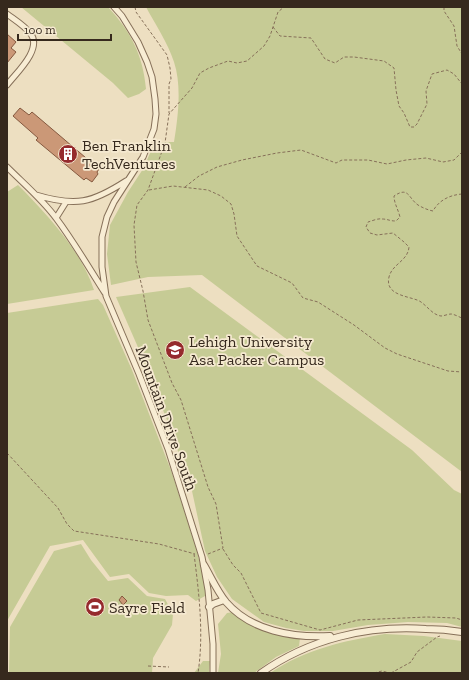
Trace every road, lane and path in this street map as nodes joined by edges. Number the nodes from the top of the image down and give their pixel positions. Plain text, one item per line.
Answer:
1 (114, 7) edge
2 (135, 7) edge
3 (284, 7) edge
4 (444, 7) edge
5 (7, 14) edge
6 (272, 26) junction
7 (462, 54) edge
8 (462, 84) edge
9 (7, 85) edge
10 (169, 114) junction
11 (462, 152) edge
12 (7, 168) edge
13 (129, 179) junction
14 (184, 187) junction
15 (148, 190) junction
16 (35, 194) junction
17 (462, 194) edge
18 (66, 202) junction
19 (56, 218) junction
20 (106, 296) junction
21 (462, 318) edge
22 (462, 372) edge
23 (7, 453) edge
24 (222, 548) junction
25 (194, 554) junction
26 (202, 557) junction
27 (204, 565) junction
28 (224, 600) junction
29 (209, 607) junction
30 (462, 620) edge
31 (462, 632) edge
32 (443, 635) dead end
33 (337, 636) junction
34 (148, 666) dead end
35 (169, 667) dead end
36 (198, 673) edge
37 (213, 673) edge
38 (261, 673) edge
39 (374, 673) edge
40 (391, 673) edge

1 - 13 street, Mountain Drive South
2 - 10 path
3 - 6 path
4 - 7 path
5 - 9 street
6 - 8 path
6 - 10 path
10 - 15 path
11 - 14 path
12 - 16 street
13 - 18 street, Mountain Drive South
13 - 20 street, Mountain Drive South
14 - 15 path
14 - 22 path
15 - 24 path
16 - 18 street, Mountain Drive South
16 - 19 street
17 - 21 path
18 - 19 street
19 - 20 street
20 - 26 street, Mountain Drive South
23 - 25 path
24 - 26 path
24 - 30 path
25 - 26 path
25 - 36 path
26 - 27 street, Mountain Drive South
27 - 28 street
27 - 29 street, Mountain Drive South
28 - 29 street
28 - 33 street
29 - 37 street, Mountain Drive South
31 - 33 street
32 - 40 path
33 - 38 street
34 - 35 path
39 - 40 path

